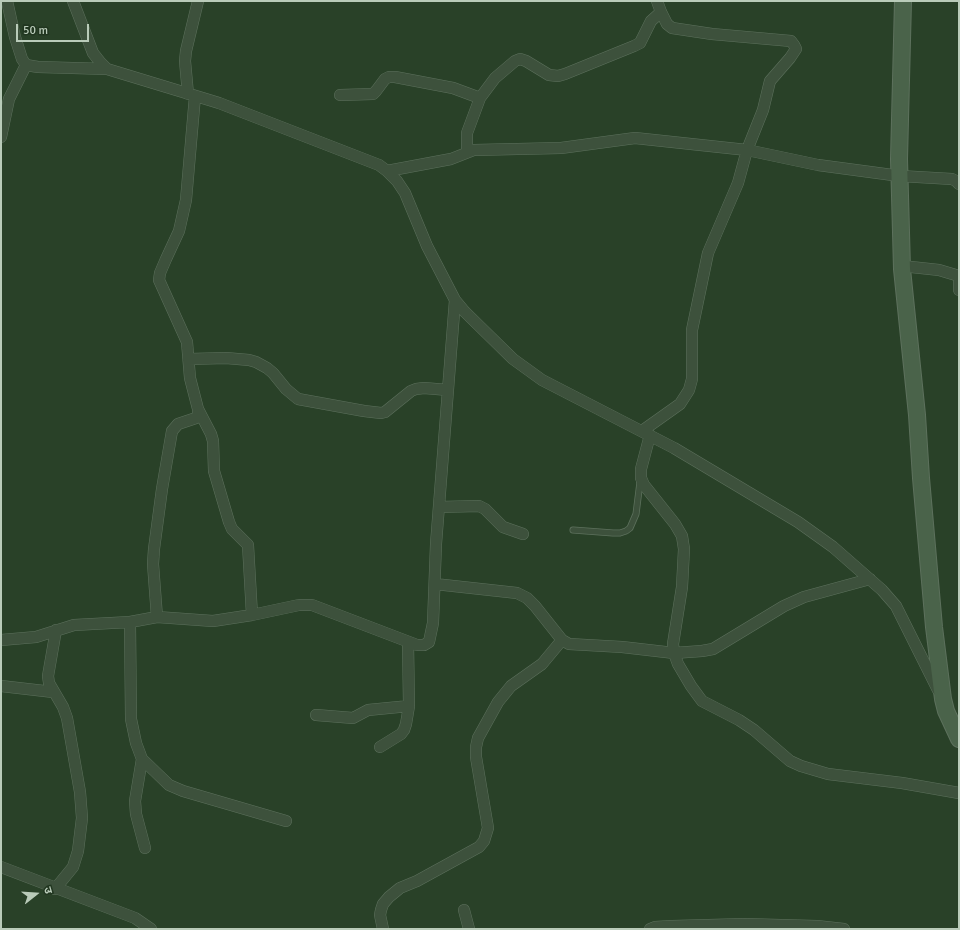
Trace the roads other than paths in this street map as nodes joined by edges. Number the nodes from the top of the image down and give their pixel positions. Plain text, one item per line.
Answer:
1 (7, 1) edge
2 (73, 1) edge
3 (198, 1) edge
4 (657, 1) edge
5 (903, 1) edge
6 (660, 12) junction
7 (26, 65) junction
8 (107, 69) junction
9 (191, 95) junction
10 (340, 95) dead end
11 (480, 98) junction
12 (1, 137) edge
13 (747, 150) junction
14 (467, 152) junction
15 (387, 171) junction
16 (900, 176) junction
17 (959, 184) edge
18 (902, 266) junction
19 (959, 276) edge
20 (959, 290) edge
21 (455, 300) junction
22 (189, 359) junction
23 (448, 390) junction
24 (198, 409) junction
25 (646, 433) junction
26 (641, 478) junction
27 (439, 507) junction
28 (573, 530) dead end
29 (523, 534) dead end
30 (870, 579) junction
31 (435, 584) junction
32 (252, 615) junction
33 (157, 617) junction
34 (130, 622) junction
35 (56, 630) junction
36 (1, 640) edge
37 (562, 640) junction
38 (408, 642) junction
39 (674, 653) junction
40 (1, 686) edge
41 (53, 692) junction
42 (943, 699) junction
43 (409, 706) junction
44 (316, 715) dead end
45 (959, 739) edge
46 (380, 747) dead end
47 (142, 759) junction
48 (959, 793) edge
49 (286, 821) dead end
50 (145, 848) dead end
51 (1, 866) edge
52 (55, 889) junction
53 (464, 910) dead end
54 (745, 926) edge
55 (151, 929) edge
56 (383, 929) edge
57 (470, 929) edge
58 (650, 929) edge
59 (844, 929) edge

1 - 7 street
2 - 8 street
3 - 9 street
4 - 6 street
5 - 16 street
6 - 11 street
6 - 13 street
7 - 8 street
7 - 12 street
8 - 9 street
9 - 15 street
9 - 22 street
10 - 11 street
11 - 14 street
13 - 14 street
13 - 16 street
13 - 25 street
14 - 15 street
15 - 21 street
16 - 17 street
16 - 18 street
18 - 19 street
18 - 42 street
19 - 20 street
21 - 23 street
21 - 25 street
22 - 23 street
22 - 24 street
23 - 27 street
24 - 32 street
24 - 33 street
25 - 26 street
25 - 30 street
26 - 28 lane
26 - 39 street
27 - 29 street
27 - 31 street
30 - 39 street
30 - 42 street
31 - 37 street
31 - 38 street
32 - 33 street
32 - 38 street
33 - 34 street
34 - 35 street
34 - 47 street
35 - 36 street
35 - 41 street
37 - 39 street
37 - 56 street
38 - 43 street
39 - 48 street
40 - 41 street
41 - 52 street
42 - 45 street
43 - 44 street
43 - 46 street
47 - 49 street
47 - 50 street
51 - 52 street
52 - 55 street
53 - 57 street
54 - 58 street
54 - 59 street

